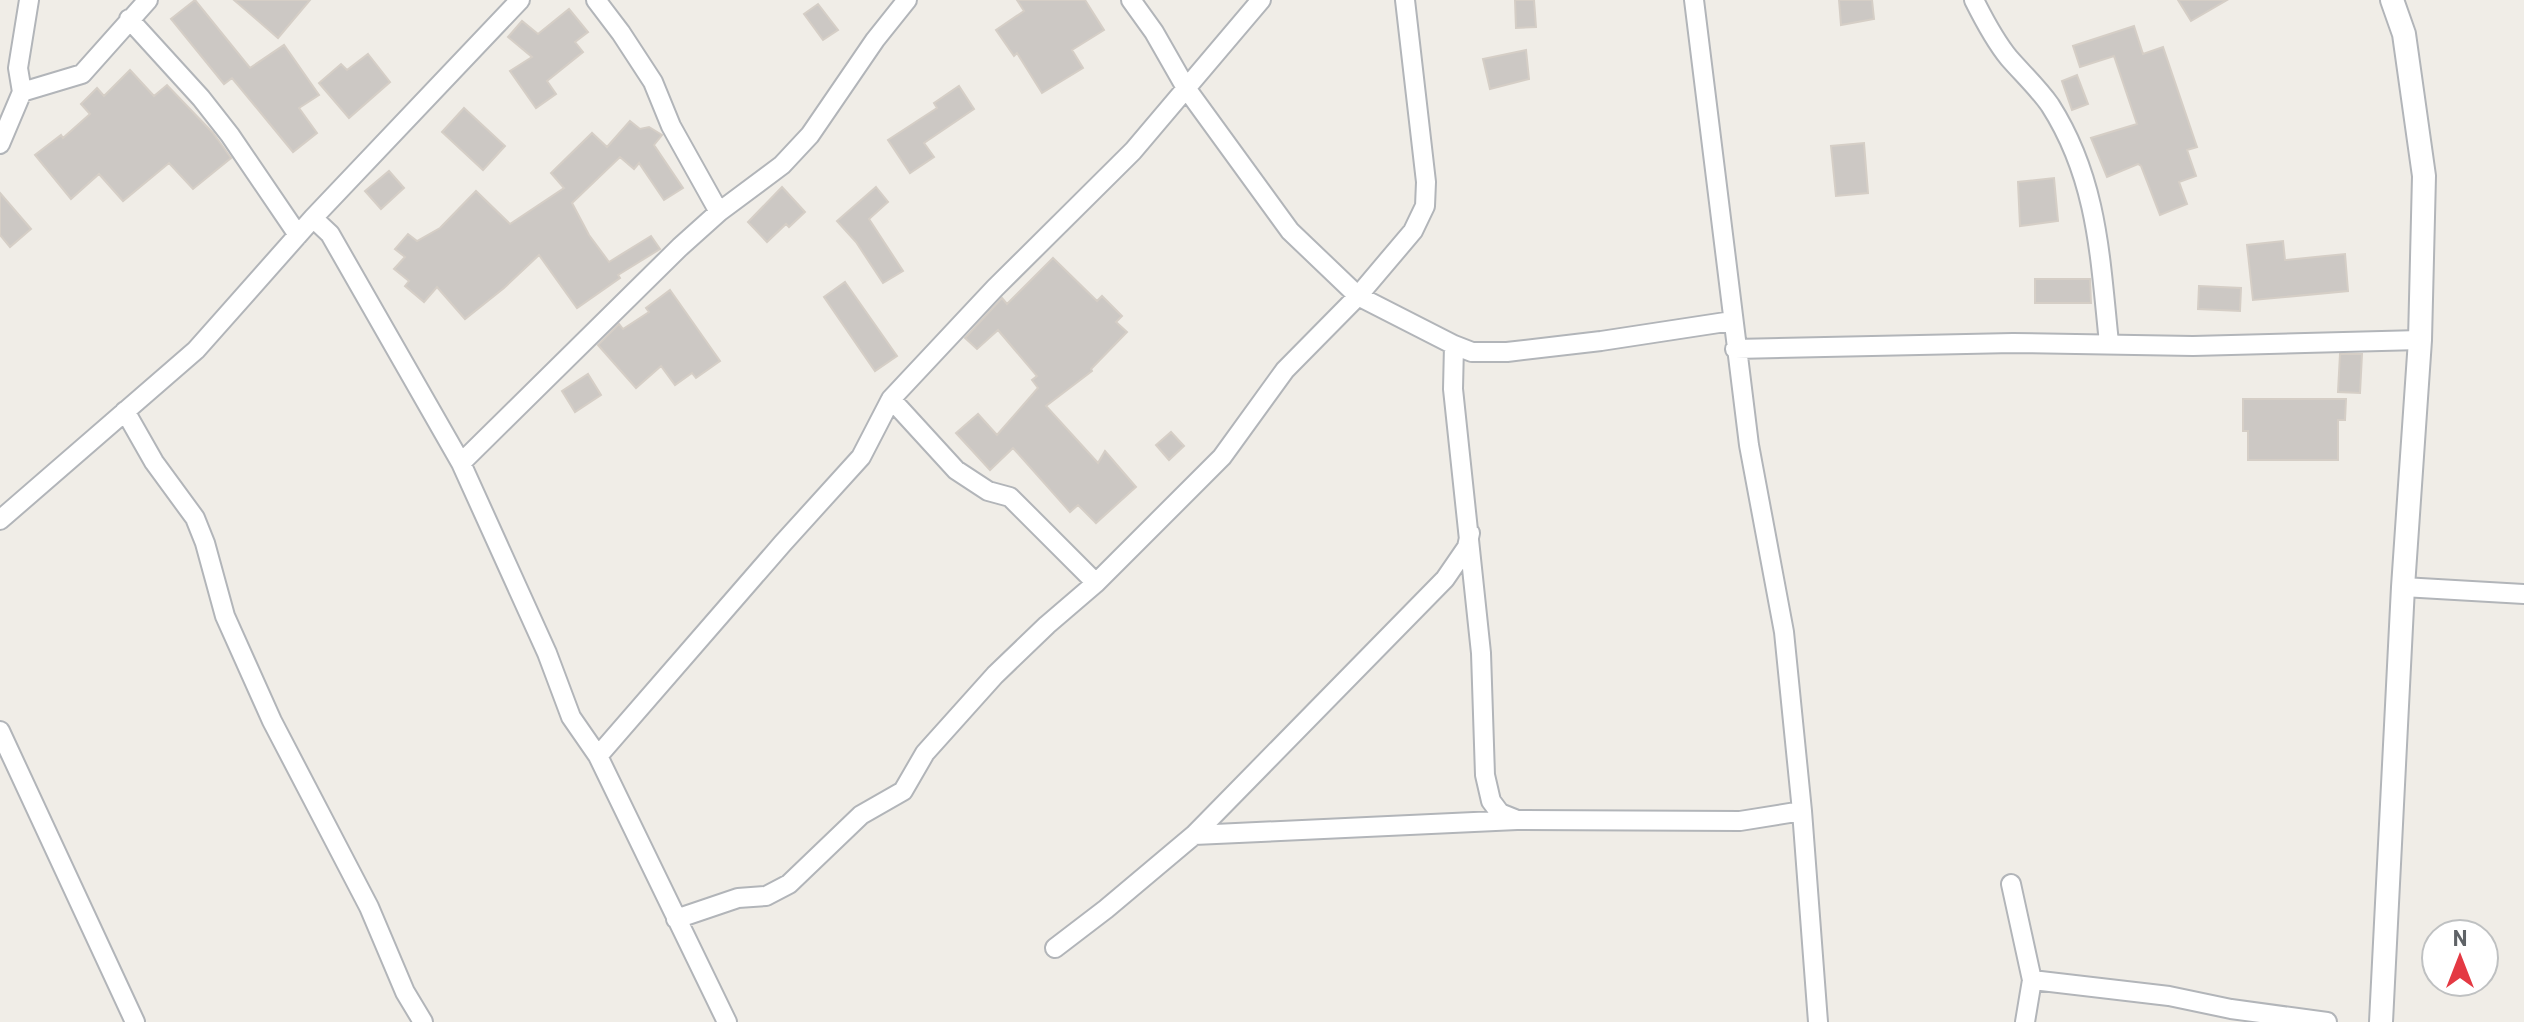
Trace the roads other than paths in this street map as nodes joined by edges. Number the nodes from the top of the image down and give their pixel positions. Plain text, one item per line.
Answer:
1 (29, 0) edge
2 (148, 0) edge
3 (520, 0) edge
4 (596, 0) edge
5 (907, 0) edge
6 (1131, 0) edge
7 (1261, 0) edge
8 (1405, 0) edge
9 (1694, 0) edge
10 (1974, 0) edge
11 (2392, 0) edge
12 (129, 19) junction
13 (1186, 88) junction
14 (22, 92) junction
15 (0, 144) edge
16 (719, 212) junction
17 (313, 218) junction
18 (298, 235) junction
19 (1358, 296) junction
20 (1732, 321) junction
21 (2420, 340) junction
22 (2109, 343) junction
23 (1454, 345) junction
24 (1735, 349) junction
25 (891, 399) junction
26 (125, 411) junction
27 (461, 463) junction
28 (0, 520) edge
29 (1470, 533) junction
30 (1096, 583) junction
31 (2403, 587) junction
32 (2524, 594) edge
33 (0, 731) edge
34 (598, 756) junction
35 (1802, 811) junction
36 (1517, 820) junction
37 (1194, 835) junction
38 (2011, 884) dead end
39 (676, 919) junction
40 (1055, 948) dead end
41 (2032, 980) junction
42 (135, 1022) edge
43 (423, 1022) edge
44 (727, 1022) edge
45 (1818, 1022) edge
46 (2025, 1022) edge
47 (2327, 1022) edge
48 (2381, 1022) edge

1 - 14 street
2 - 12 street
3 - 17 street
4 - 16 street
5 - 16 street
6 - 13 street
7 - 13 street
8 - 19 street
9 - 20 street
10 - 22 street
11 - 21 street
12 - 14 street
12 - 18 street
13 - 19 street
13 - 25 street
14 - 15 street
16 - 27 street
17 - 18 street
17 - 27 street
18 - 26 street
19 - 23 street
19 - 30 street
20 - 23 street
20 - 24 street
21 - 22 street
21 - 31 street
22 - 24 street
23 - 29 street
24 - 35 street
25 - 30 street
25 - 34 street
26 - 28 street
26 - 43 street
27 - 34 street
29 - 36 street
29 - 37 street
30 - 39 street
31 - 32 street
31 - 48 street
33 - 42 street
34 - 39 street
35 - 36 street
35 - 45 street
36 - 37 street
37 - 40 street
38 - 41 street
39 - 44 street
41 - 46 street
41 - 47 street

